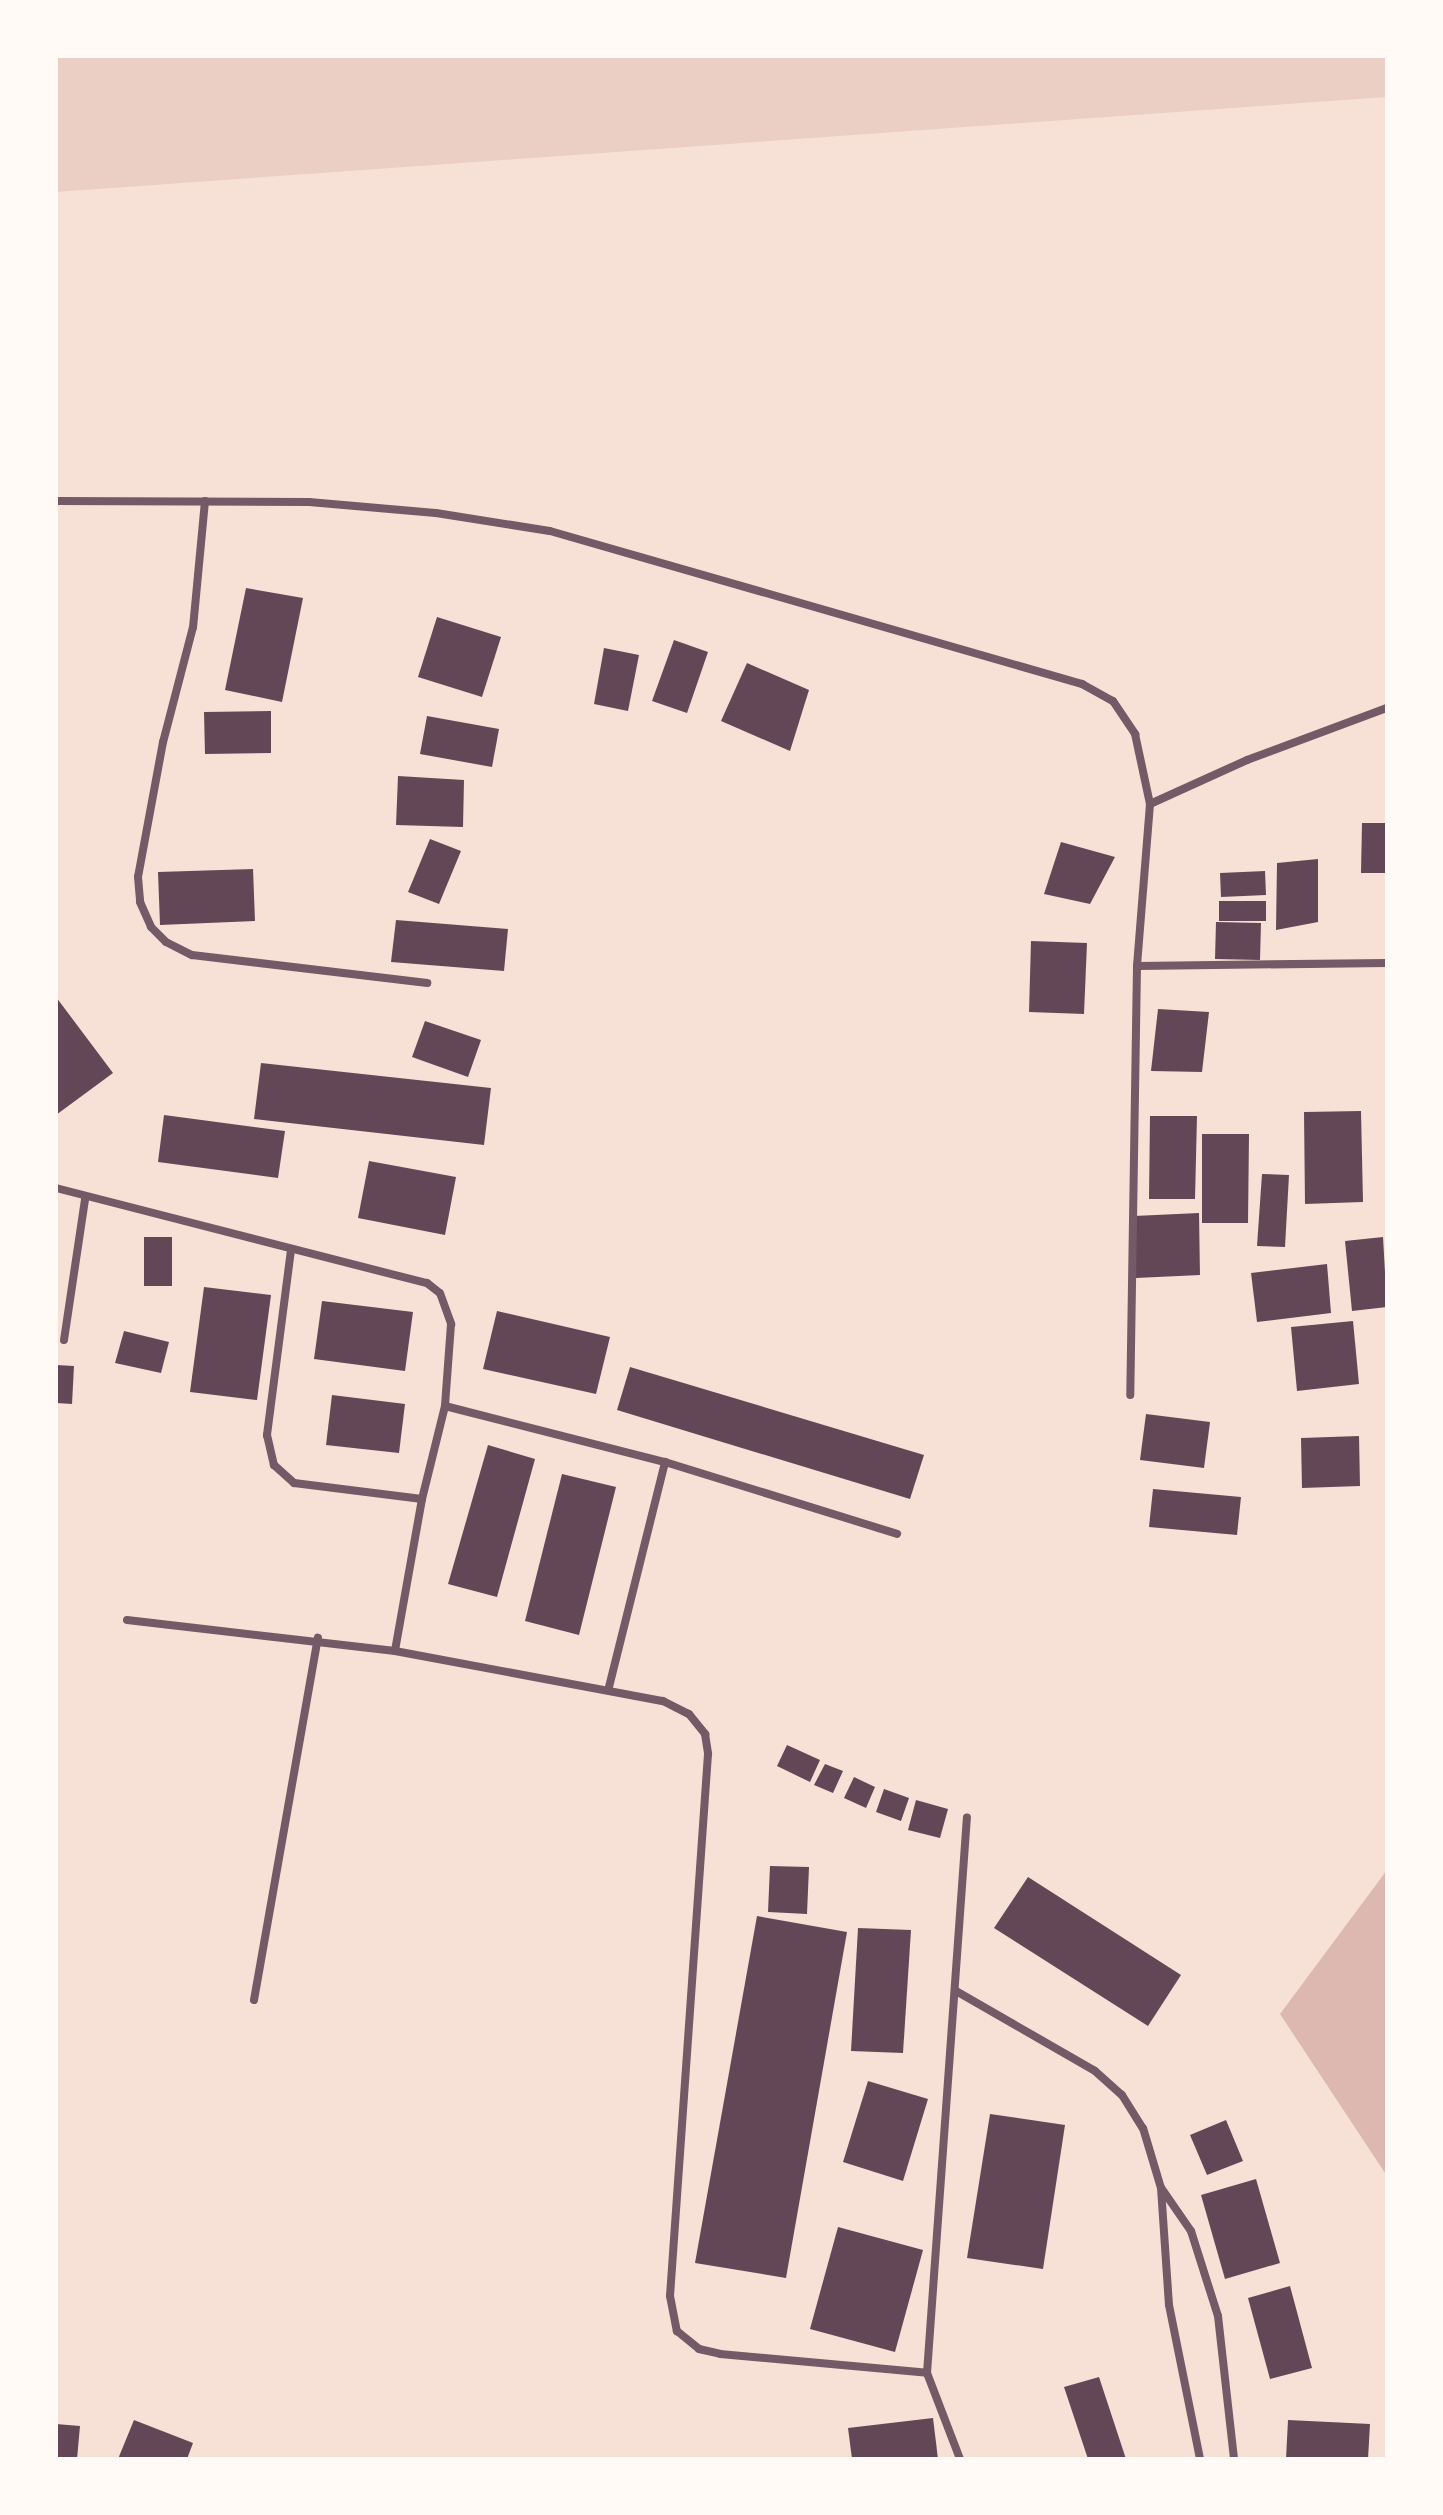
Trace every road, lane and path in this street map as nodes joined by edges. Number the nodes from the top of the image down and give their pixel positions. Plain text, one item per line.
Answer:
1 (56, 501) edge
2 (205, 501) junction
3 (1387, 708) edge
4 (1150, 804) junction
5 (1387, 963) edge
6 (1137, 966) junction
7 (427, 983) dead end
8 (56, 1188) edge
9 (85, 1199) junction
10 (291, 1250) junction
11 (64, 1340) dead end
12 (1130, 1395) dead end
13 (445, 1406) junction
14 (665, 1462) junction
15 (422, 1499) junction
16 (897, 1534) dead end
17 (127, 1620) dead end
18 (318, 1638) junction
19 (395, 1651) junction
20 (609, 1687) junction
21 (967, 1817) dead end
22 (956, 1991) junction
23 (254, 2000) dead end
24 (1161, 2188) junction
25 (927, 2373) junction
26 (960, 2459) edge
27 (1200, 2459) edge
28 (1234, 2459) edge

1 - 2 street
2 - 4 street
2 - 7 street
3 - 4 street
4 - 6 street
5 - 6 street
6 - 12 street
8 - 9 street
9 - 10 street
9 - 11 street
10 - 13 street
10 - 15 street
13 - 14 street
13 - 15 street
14 - 16 street
14 - 20 street
15 - 19 street
17 - 18 street
18 - 19 street
18 - 23 street
19 - 20 street
20 - 25 street
21 - 22 street
22 - 24 street
22 - 25 street
24 - 27 street
24 - 28 street
25 - 26 street

